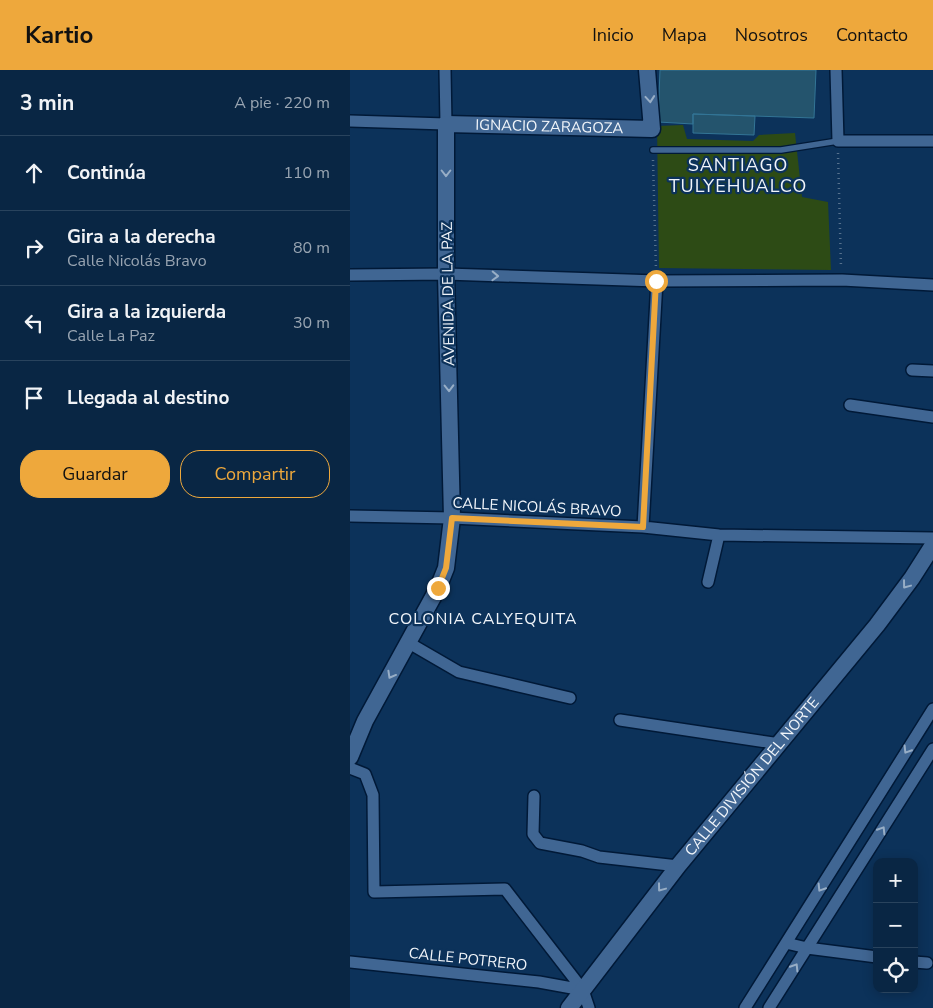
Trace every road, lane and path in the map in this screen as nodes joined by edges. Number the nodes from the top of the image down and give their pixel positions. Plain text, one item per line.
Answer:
1 (445, 70) edge
2 (648, 70) edge
3 (836, 70) edge
4 (350, 120) edge
5 (446, 124) junction
6 (838, 141) junction
7 (933, 141) edge
8 (653, 150) joint
9 (446, 274) junction
10 (350, 275) edge
11 (842, 280) junction
12 (656, 281) junction
13 (933, 286) edge
14 (912, 370) dead end
15 (933, 372) edge
16 (850, 405) dead end
17 (933, 417) edge
18 (350, 516) edge
19 (452, 518) junction
20 (643, 527) junction
21 (719, 535) junction
22 (933, 538) edge
23 (933, 545) edge
24 (708, 582) dead end
25 (409, 643) junction
26 (570, 698) dead end
27 (932, 712) edge
28 (620, 720) dead end
29 (780, 744) junction
30 (933, 749) edge
31 (350, 757) edge
32 (350, 768) edge
33 (534, 796) dead end
34 (678, 866) junction
35 (786, 943) junction
36 (807, 948) junction
37 (873, 956) edge
38 (350, 962) edge
39 (918, 963) edge
40 (927, 964) dead end
41 (583, 990) junction
42 (569, 1008) edge
43 (588, 1008) edge
44 (745, 1008) edge
45 (773, 1008) edge

1 - 5 street, AVENIDA DE LA PAZ
2 -> 5 main road, IGNACIO ZARAGOZA
3 - 6 street
4 - 5 street
5 -> 9 main road, AVENIDA DE LA PAZ
6 - 7 street
6 - 8 lane
6 - 11 path
8 - 12 path
9 - 10 street
9 -> 12 street
9 -> 19 main road, AVENIDA DE LA PAZ
11 - 12 street
11 - 13 street
12 - 20 street
14 - 15 street
16 - 17 street
18 - 19 street, CALLE NICOLÁS BRAVO
19 - 20 street, CALLE NICOLÁS BRAVO
19 - 25 main road, AVENIDA DE LA PAZ
20 - 21 street, CALLE NICOLÁS BRAVO
21 - 22 street, CALLE NICOLÁS BRAVO
21 - 24 street
23 -> 29 main road, CALLE DIVISIÓN DEL NORTE
25 - 26 street
25 -> 31 main road, AVENIDA DE LA PAZ
27 -> 35 street
28 - 29 street
29 - 34 main road, CALLE DIVISIÓN DEL NORTE
36 -> 30 street
32 - 41 street
33 - 34 street
34 -> 41 main road, CALLE DIVISIÓN DEL NORTE
35 - 36 street
35 - 44 street
36 - 37 street
45 -> 36 street
38 - 41 street, CALLE POTRERO
39 - 40 street
41 - 42 main road, CALLE DIVISIÓN DEL NORTE
41 - 43 street

